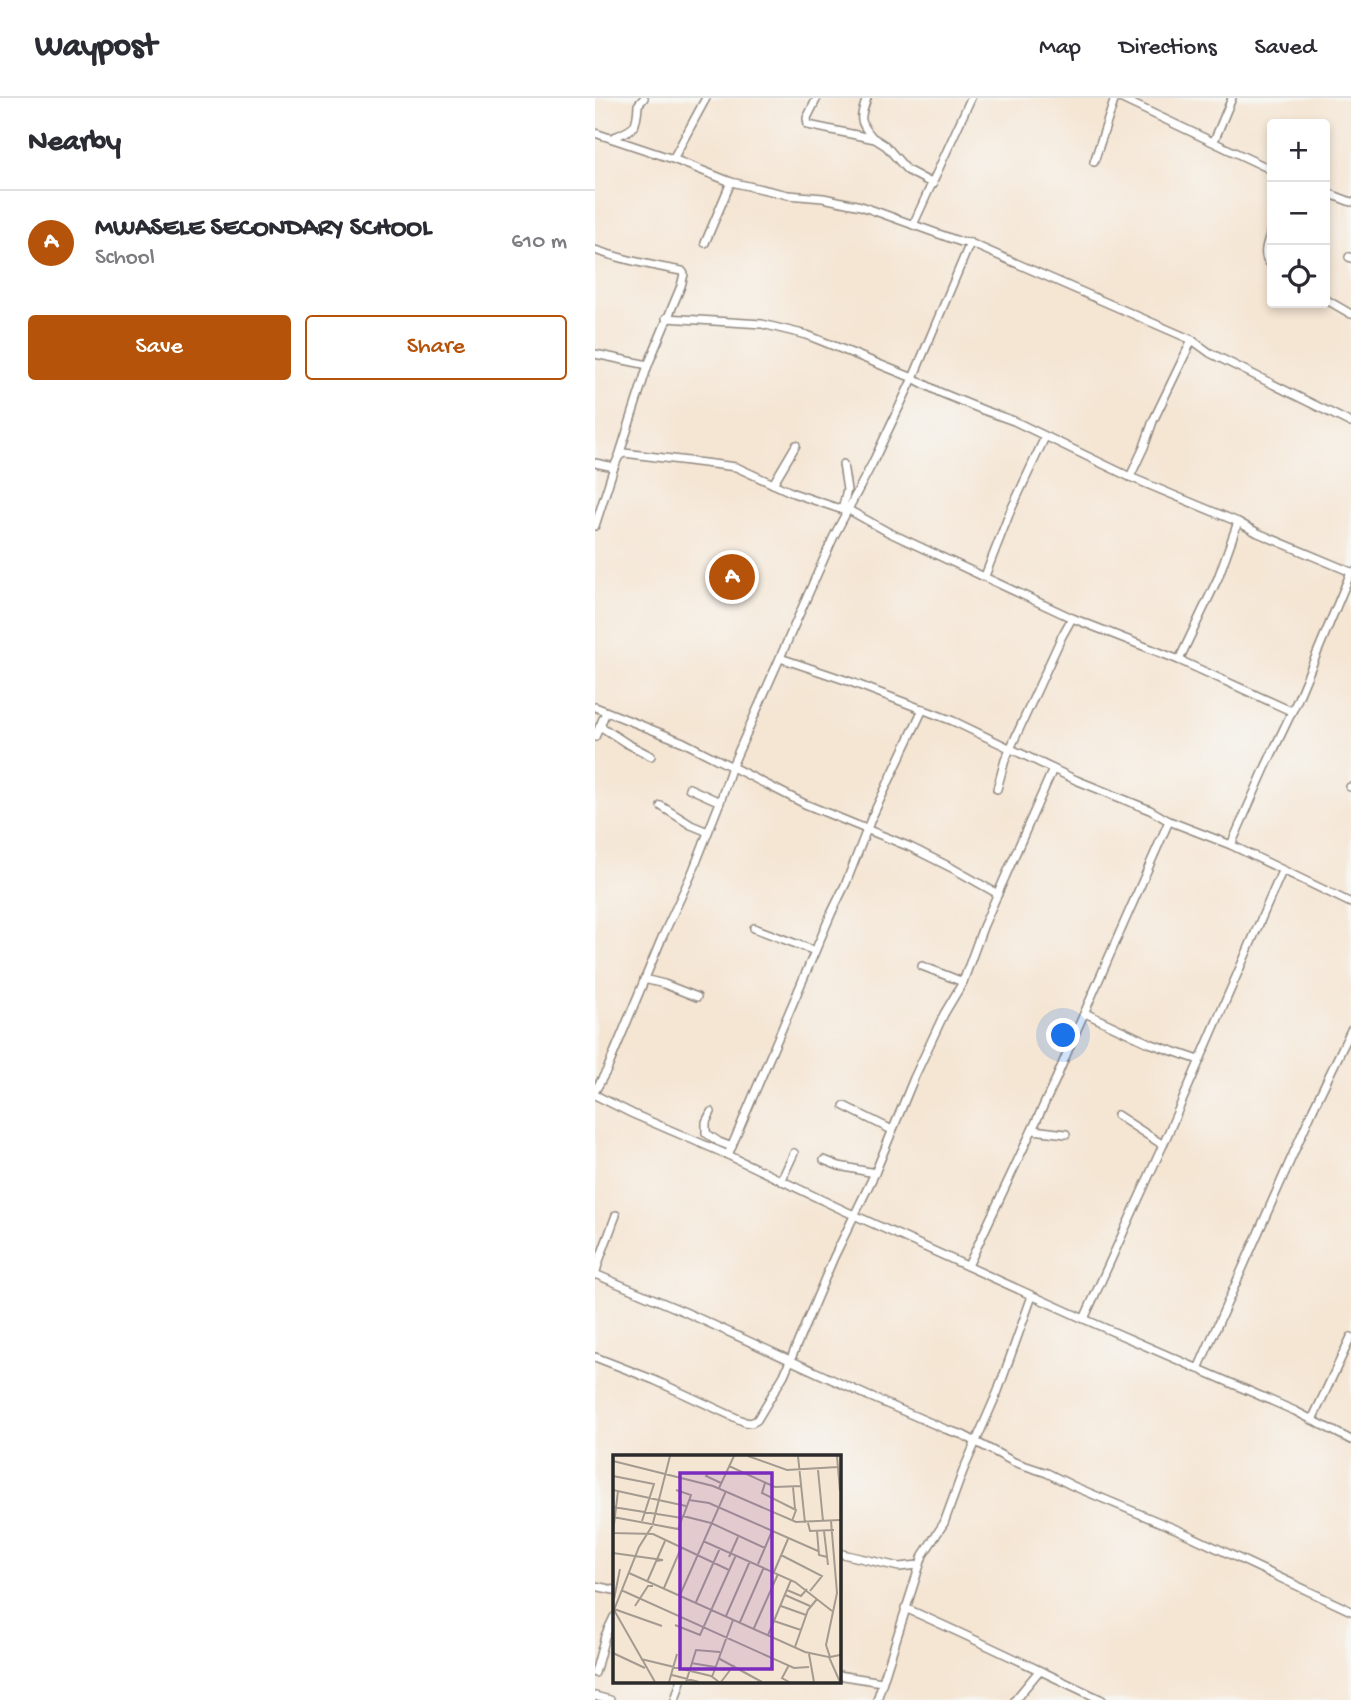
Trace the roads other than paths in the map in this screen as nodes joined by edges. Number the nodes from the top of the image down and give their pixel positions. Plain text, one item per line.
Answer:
1 (643, 98) edge
2 (706, 98) edge
3 (817, 98) edge
4 (867, 98) edge
5 (971, 98) edge
6 (1117, 98) edge
7 (1232, 98) edge
8 (595, 133) edge
9 (611, 138) junction
10 (873, 138) junction
11 (1214, 141) junction
12 (673, 159) junction
13 (1094, 162) dead end
14 (1267, 168) edge
15 (731, 182) junction
16 (933, 184) junction
17 (1330, 194) edge
18 (1351, 202) edge
19 (913, 225) junction
20 (705, 243) dead end
21 (970, 243) junction
22 (595, 250) edge
23 (1330, 302) edge
24 (1351, 314) edge
25 (666, 318) junction
26 (1192, 341) junction
27 (595, 354) edge
28 (648, 365) junction
29 (913, 378) junction
30 (1351, 423) edge
31 (1045, 437) junction
32 (796, 445) dead end
33 (619, 456) junction
34 (595, 463) edge
35 (843, 464) dead end
36 (614, 467) junction
37 (1130, 477) junction
38 (773, 484) junction
39 (845, 510) junction
40 (1238, 522) junction
41 (595, 527) edge
42 (1351, 572) edge
43 (985, 576) junction
44 (1072, 618) junction
45 (780, 657) junction
46 (1179, 660) junction
47 (595, 707) edge
48 (923, 709) junction
49 (1291, 711) junction
50 (606, 712) junction
51 (597, 732) edge
52 (1011, 748) junction
53 (652, 757) dead end
54 (732, 766) junction
55 (1053, 769) junction
56 (689, 788) dead end
57 (997, 789) dead end
58 (720, 802) junction
59 (661, 806) dead end
60 (1169, 821) junction
61 (866, 829) junction
62 (708, 832) junction
63 (1231, 845) junction
64 (1282, 871) junction
65 (997, 894) junction
66 (1351, 903) edge
67 (754, 928) dead end
68 (815, 951) junction
69 (922, 966) dead end
70 (644, 979) junction
71 (963, 982) junction
72 (697, 998) dead end
73 (1085, 1013) junction
74 (1351, 1030) edge
75 (1199, 1060) junction
76 (595, 1093) edge
77 (844, 1106) dead end
78 (711, 1112) dead end
79 (1117, 1115) dead end
80 (1033, 1129) junction
81 (893, 1130) junction
82 (1066, 1134) dead end
83 (1163, 1145) junction
84 (732, 1147) junction
85 (794, 1153) dead end
86 (728, 1155) junction
87 (824, 1160) dead end
88 (874, 1173) junction
89 (782, 1181) junction
90 (854, 1214) junction
91 (616, 1215) dead end
92 (968, 1266) junction
93 (595, 1274) edge
94 (1033, 1296) junction
95 (1084, 1319) junction
96 (1351, 1337) edge
97 (595, 1357) edge
98 (790, 1359) junction
99 (1198, 1369) junction
100 (1312, 1420) junction
101 (1351, 1440) edge
102 (977, 1441) junction
103 (840, 1553) edge
104 (919, 1565) junction
105 (595, 1586) edge
106 (613, 1590) edge
107 (905, 1608) junction
108 (1351, 1611) edge
109 (613, 1619) edge
110 (598, 1647) edge
111 (1039, 1671) junction
112 (595, 1674) edge
113 (840, 1675) edge
114 (681, 1682) edge
115 (882, 1682) junction
116 (595, 1696) edge
117 (610, 1700) edge
118 (675, 1700) edge
119 (877, 1700) edge
120 (1015, 1700) edge
121 (1101, 1700) edge

1 - 9 street
2 - 12 street
3 - 10 street
4 - 10 street
5 - 16 street
6 - 11 street
6 - 13 street
7 - 11 street
8 - 9 street
9 - 12 street
10 - 16 street
11 - 14 street
12 - 15 street
15 - 19 street
15 - 20 street
16 - 19 street
17 - 18 street
19 - 21 street
21 - 26 street
21 - 29 street
22 - 25 street
23 - 24 street
25 - 28 street
25 - 29 street
26 - 30 street
26 - 37 street
27 - 28 street
28 - 33 street
29 - 31 street
29 - 39 street
31 - 37 street
31 - 43 street
32 - 38 street
33 - 36 street
33 - 38 street
34 - 36 street
35 - 39 street
36 - 41 street
37 - 40 street
38 - 39 street
39 - 43 street
39 - 45 street
40 - 42 street
40 - 46 street
42 - 49 street
43 - 44 street
44 - 46 street
44 - 52 street
45 - 48 street
45 - 54 street
46 - 49 street
47 - 50 street
48 - 52 street
48 - 61 street
49 - 63 street
50 - 51 street
50 - 54 street
51 - 53 street
52 - 55 street
52 - 57 street
54 - 58 street
54 - 61 street
55 - 60 street
55 - 65 street
56 - 58 street
58 - 62 street
59 - 62 street
60 - 63 street
60 - 73 street
61 - 65 street
61 - 68 street
62 - 70 street
63 - 64 street
64 - 66 street
64 - 75 street
65 - 71 street
67 - 68 street
68 - 84 street
69 - 71 street
70 - 72 street
70 - 76 street
71 - 81 street
73 - 75 street
73 - 80 street
74 - 99 street
75 - 83 street
76 - 86 street
77 - 81 street
78 - 84 street
79 - 83 street
80 - 82 street
80 - 92 street
81 - 88 street
83 - 95 street
84 - 86 street
85 - 89 street
86 - 89 street
87 - 88 street
88 - 90 street
89 - 90 street
90 - 92 street
90 - 98 street
91 - 93 street
92 - 94 street
93 - 98 street
94 - 95 street
94 - 102 street
95 - 99 street
96 - 100 street
97 - 98 street
98 - 102 street
99 - 100 street
100 - 101 street
102 - 104 street
102 - 108 street
103 - 104 street
104 - 107 street
105 - 106 street
107 - 111 street
107 - 115 street
109 - 110 street
110 - 112 street
111 - 120 street
111 - 121 street
113 - 115 street
114 - 118 street
115 - 119 street
116 - 117 street

